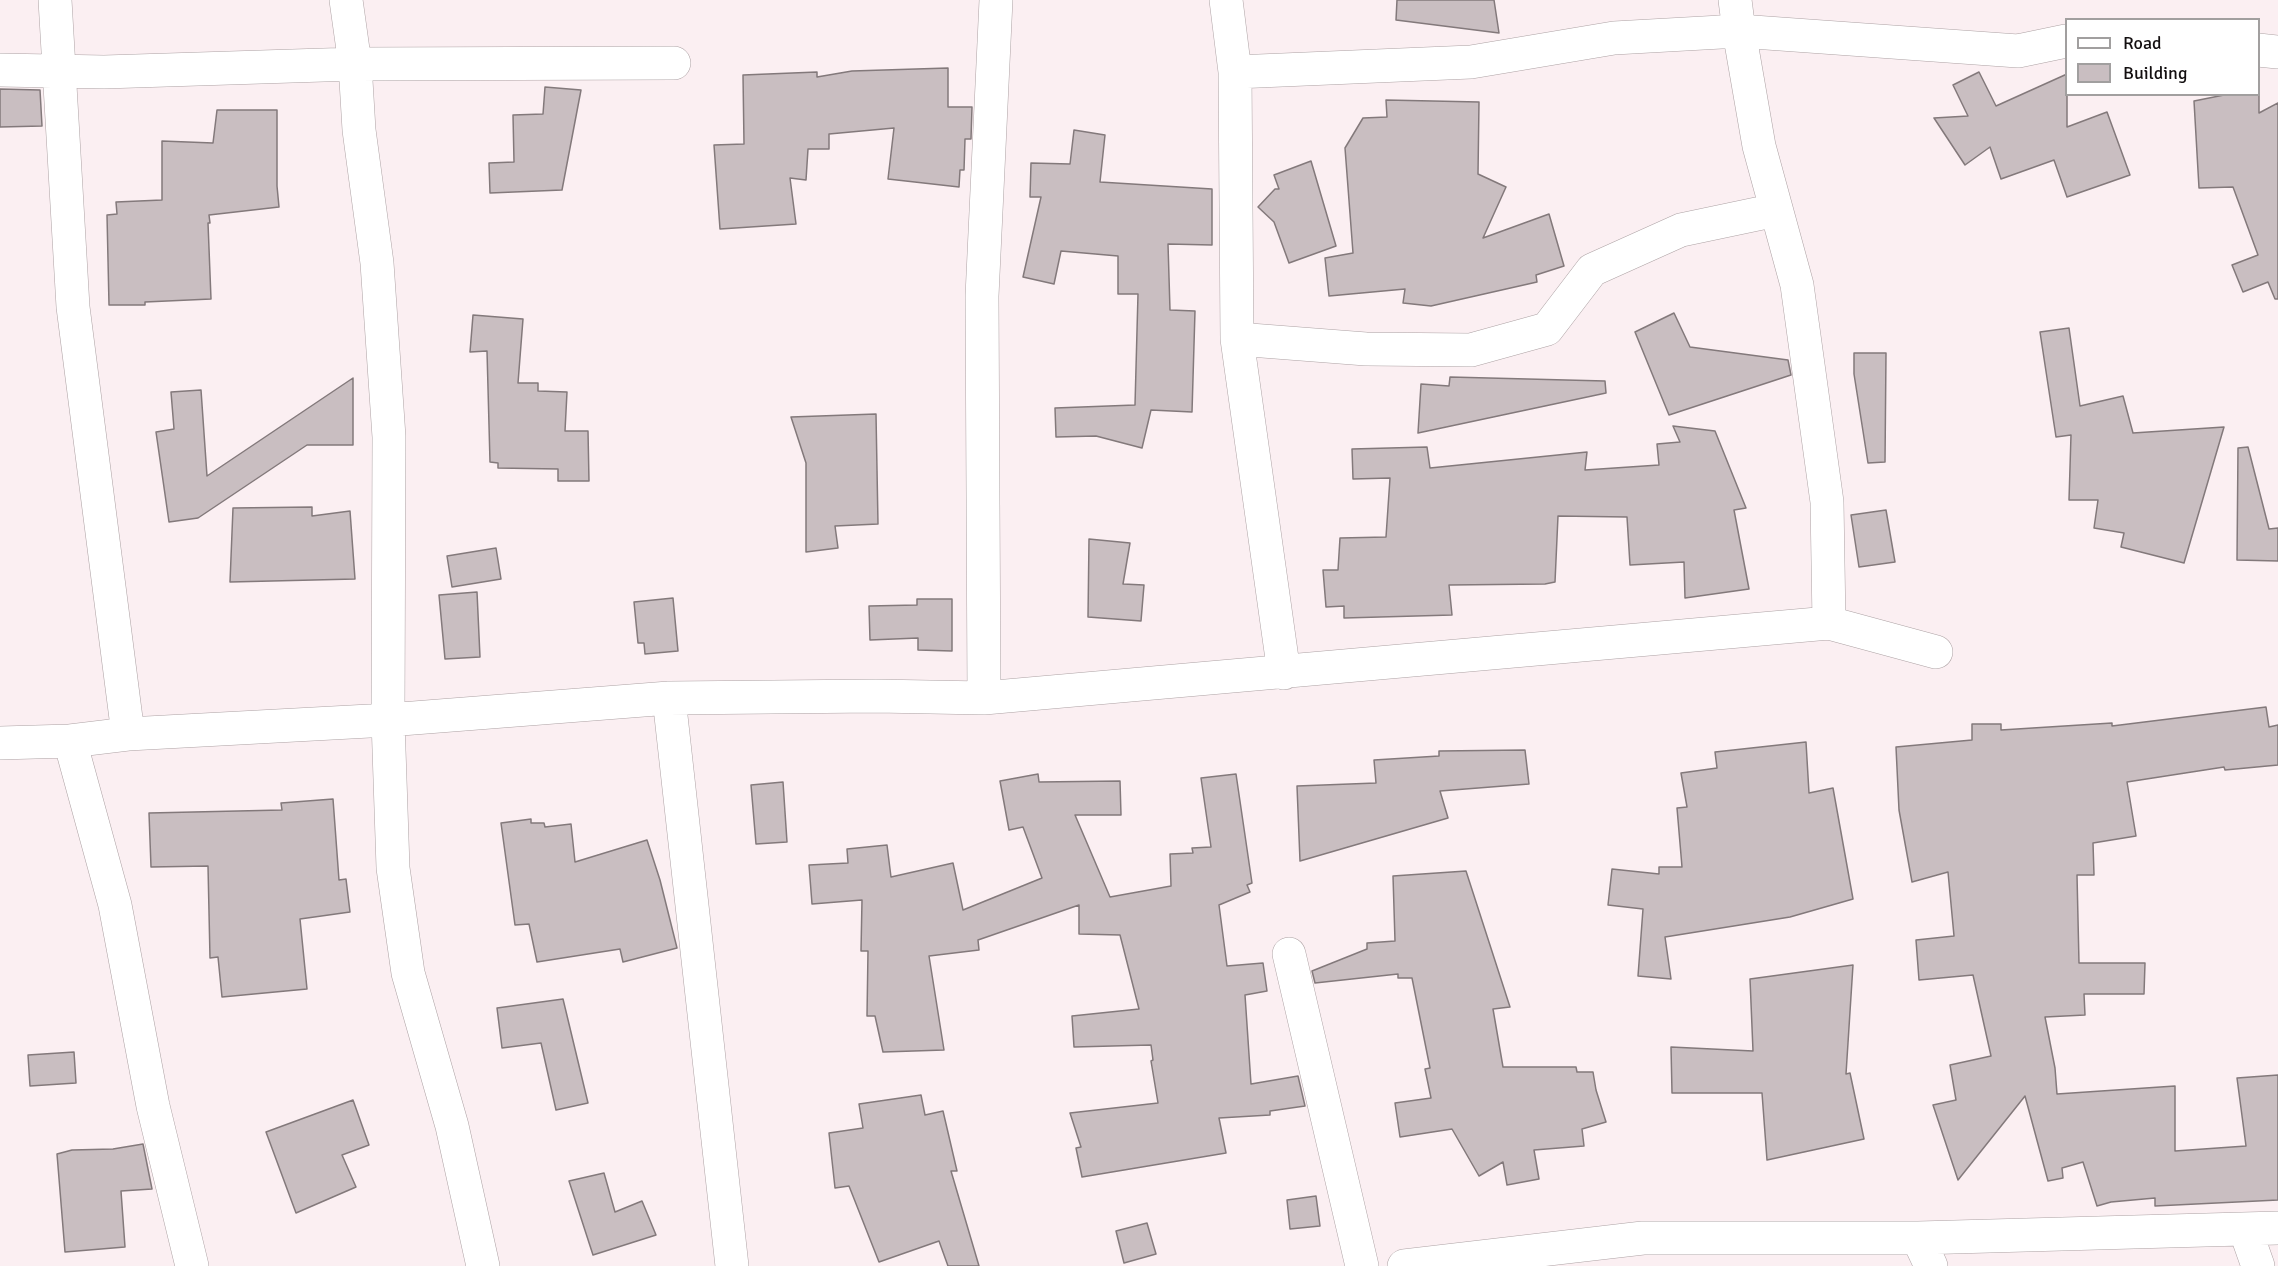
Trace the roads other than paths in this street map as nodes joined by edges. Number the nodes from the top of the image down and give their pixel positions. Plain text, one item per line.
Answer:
1 (55, 0) edge
2 (346, 0) edge
3 (996, 0) edge
4 (1226, 0) edge
5 (1737, 15) edge
6 (2065, 41) edge
7 (2260, 50) edge
8 (2278, 52) edge
9 (674, 63) dead end
10 (355, 64) junction
11 (0, 70) edge
12 (59, 71) junction
13 (1235, 72) junction
14 (1776, 210) junction
15 (1237, 339) junction
16 (1829, 623) junction
17 (1936, 652) dead end
18 (1284, 673) junction
19 (669, 698) junction
20 (984, 698) junction
21 (388, 720) junction
22 (128, 734) junction
23 (70, 741) junction
24 (0, 743) edge
25 (1289, 954) dead end
26 (2278, 1228) edge
27 (2245, 1229) junction
28 (1649, 1252) edge
29 (1924, 1252) edge
30 (192, 1266) edge
31 (483, 1266) edge
32 (732, 1266) edge
33 (1362, 1266) edge
34 (1404, 1266) edge
35 (2258, 1266) edge

1 - 12 street
2 - 10 street
3 - 20 street
4 - 13 street
5 - 6 street
5 - 13 street
5 - 14 street
7 - 8 street
9 - 10 street
10 - 12 street
10 - 21 street
11 - 12 street
12 - 22 street
13 - 15 street
14 - 15 street
14 - 16 street
15 - 18 street
16 - 17 street
16 - 18 street
18 - 20 street
19 - 20 street
19 - 21 street
19 - 32 street
21 - 22 street
21 - 31 street
22 - 23 street
23 - 24 street
23 - 30 street
25 - 33 street
26 - 27 street
27 - 29 street
27 - 35 street
28 - 29 street
28 - 34 street

